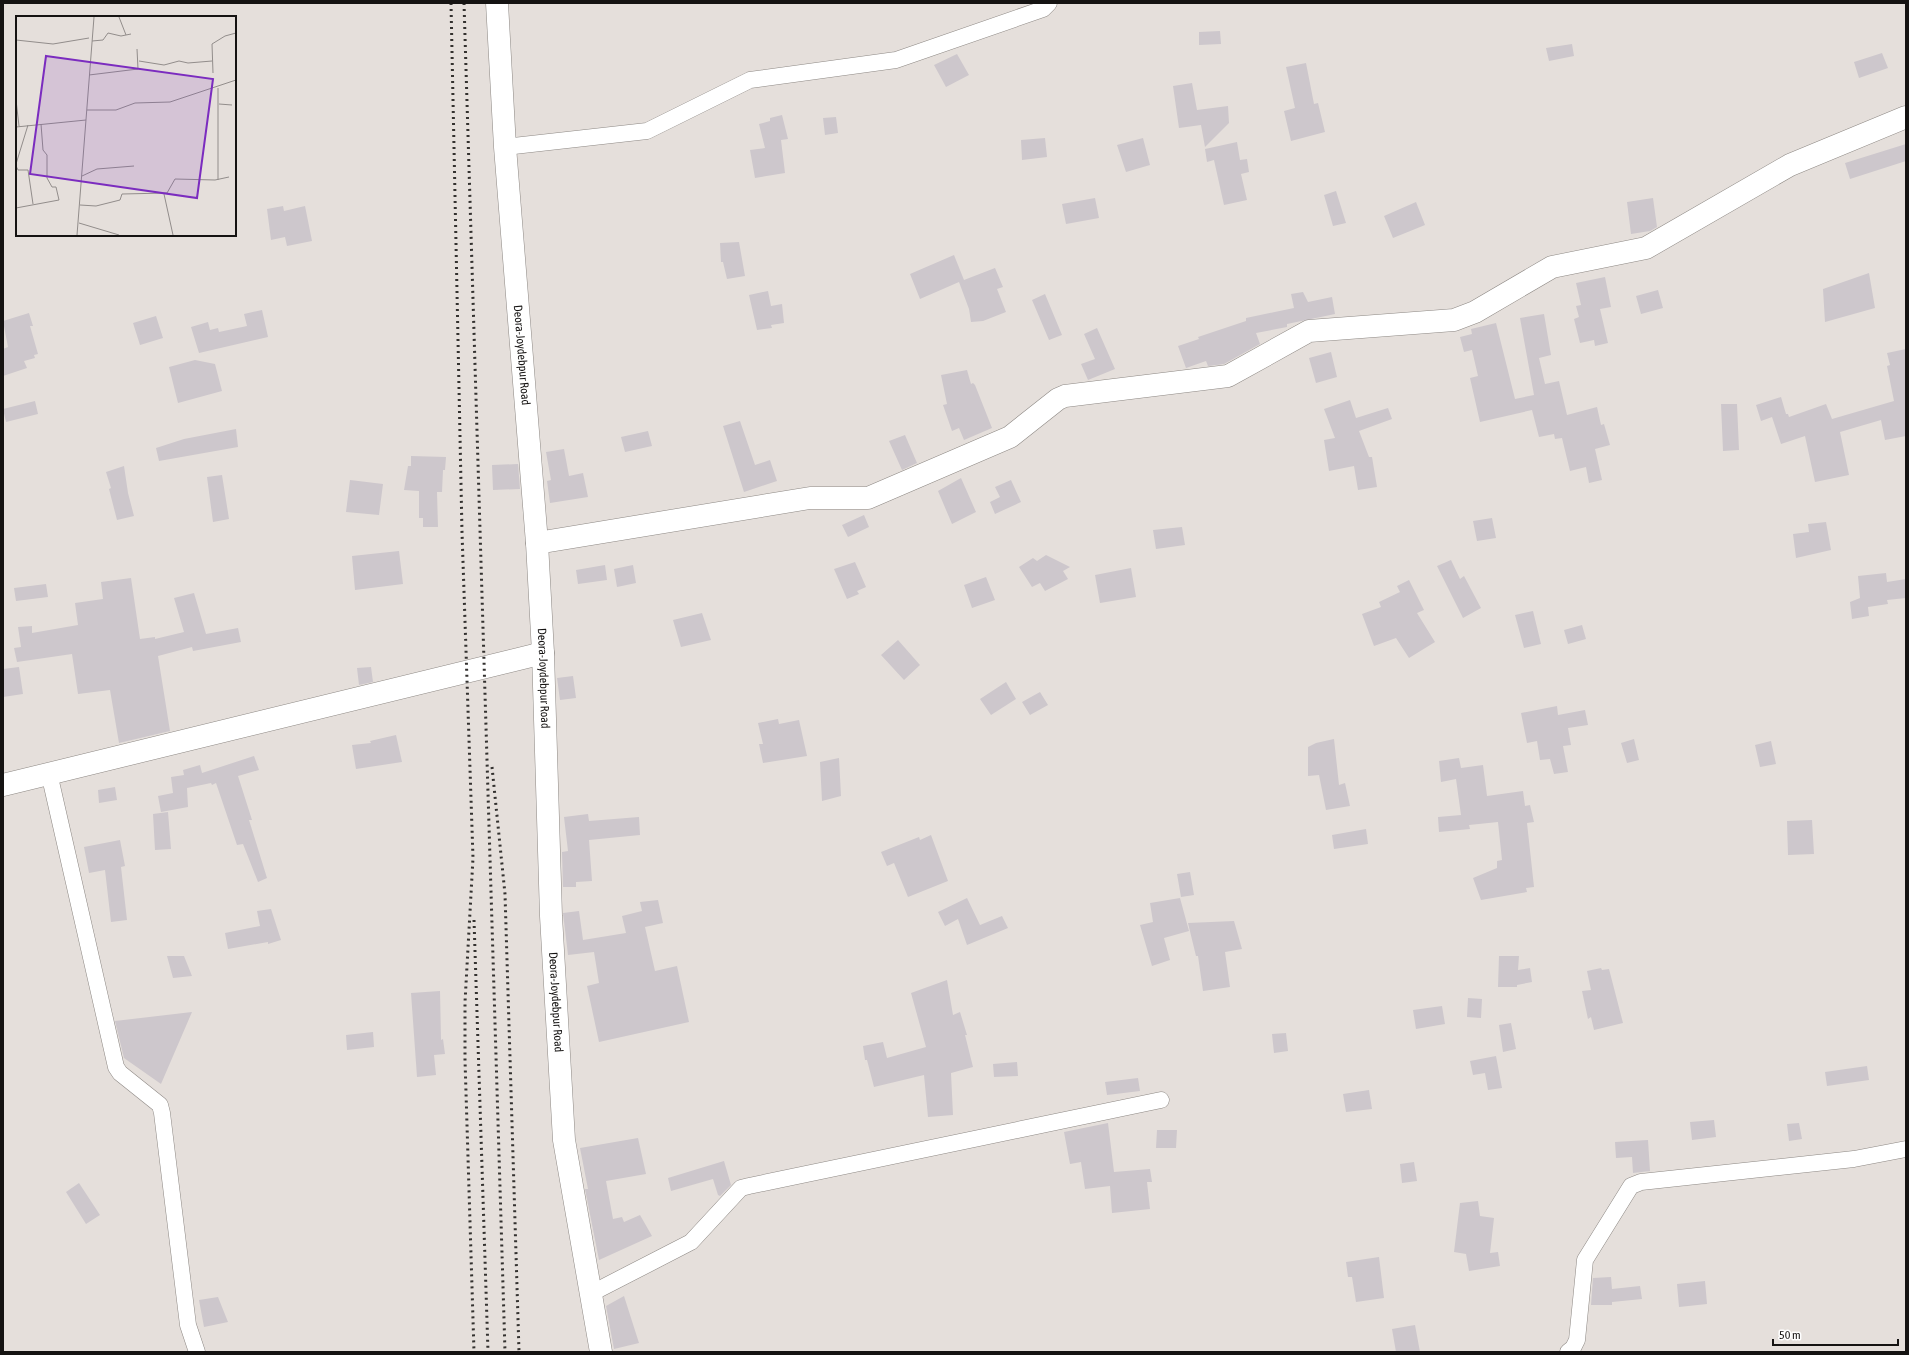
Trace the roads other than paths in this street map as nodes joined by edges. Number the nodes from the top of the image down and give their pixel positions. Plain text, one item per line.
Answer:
1 (497, 3) edge
2 (1049, 3) edge
3 (1906, 116) edge
4 (505, 147) junction
5 (537, 543) junction
6 (543, 653) junction
7 (49, 773) junction
8 (3, 785) edge
9 (1161, 1100) dead end
10 (1906, 1149) edge
11 (592, 1293) junction
12 (197, 1352) edge
13 (601, 1352) edge
14 (1568, 1352) edge

1 - 4 street, Deora-Joydebpur Road
2 - 4 street
3 - 5 street
4 - 5 street, Deora-Joydebpur Road
5 - 6 street, Deora-Joydebpur Road
6 - 7 street
6 - 11 street, Deora-Joydebpur Road
7 - 8 street
7 - 12 street
9 - 11 street
10 - 14 street
11 - 13 street, Deora-Joydebpur Road

